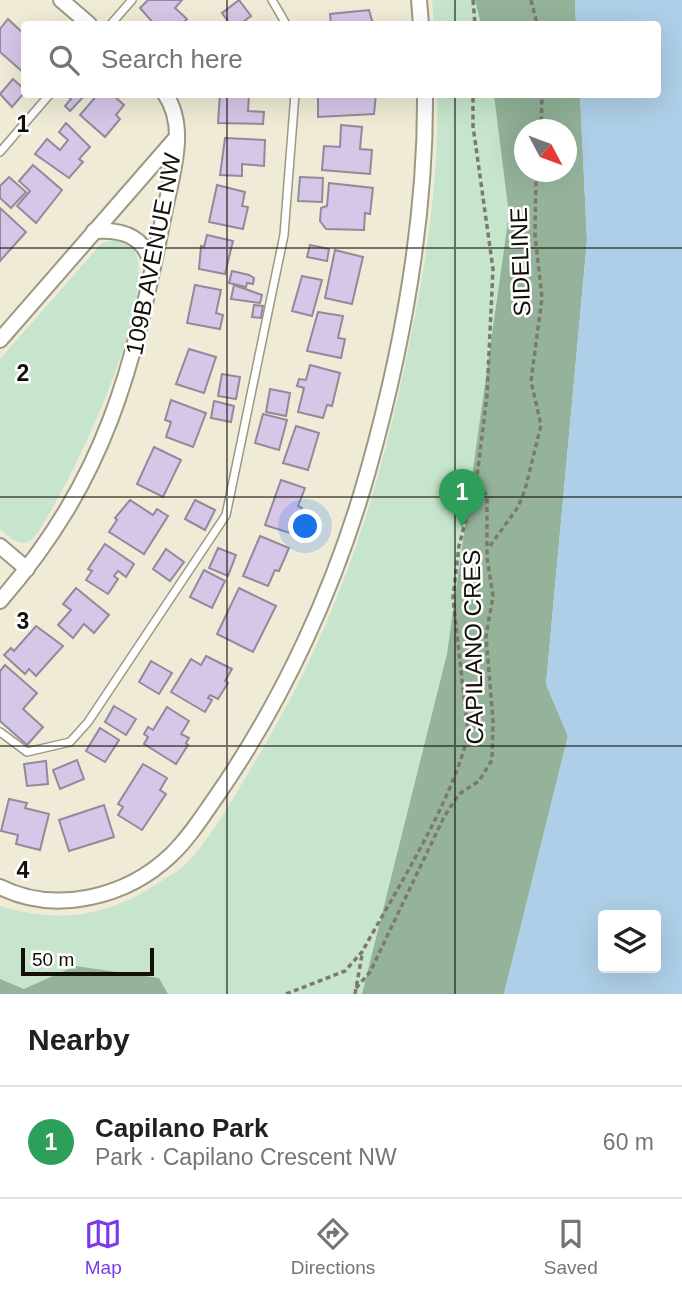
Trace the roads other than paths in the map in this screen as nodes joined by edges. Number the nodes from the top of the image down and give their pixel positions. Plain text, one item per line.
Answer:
1 (61, 0) edge
2 (132, 0) edge
3 (272, 0) edge
4 (419, 0) edge
5 (86, 21) edge
6 (114, 21) edge
7 (284, 21) edge
8 (421, 21) edge
9 (47, 98) edge
10 (168, 98) edge
11 (295, 98) edge
12 (425, 98) edge
13 (176, 138) junction
14 (0, 152) edge
15 (94, 232) junction
16 (153, 268) junction
17 (0, 340) edge
18 (0, 546) edge
19 (27, 569) junction
20 (0, 601) edge
21 (0, 732) edge
22 (0, 887) edge

1 - 5 street
2 - 6 lane
3 - 7 lane
4 - 8 street
9 - 14 lane
10 - 13 street
11 - 21 lane
12 - 22 street
13 - 15 street, 109B AVENUE NW
13 - 16 street, 109B AVENUE NW
15 - 16 street
15 - 17 street, 109B AVENUE NW
16 - 19 street, 109B AVENUE NW
18 - 19 street
19 - 20 street, 109B AVENUE NW

